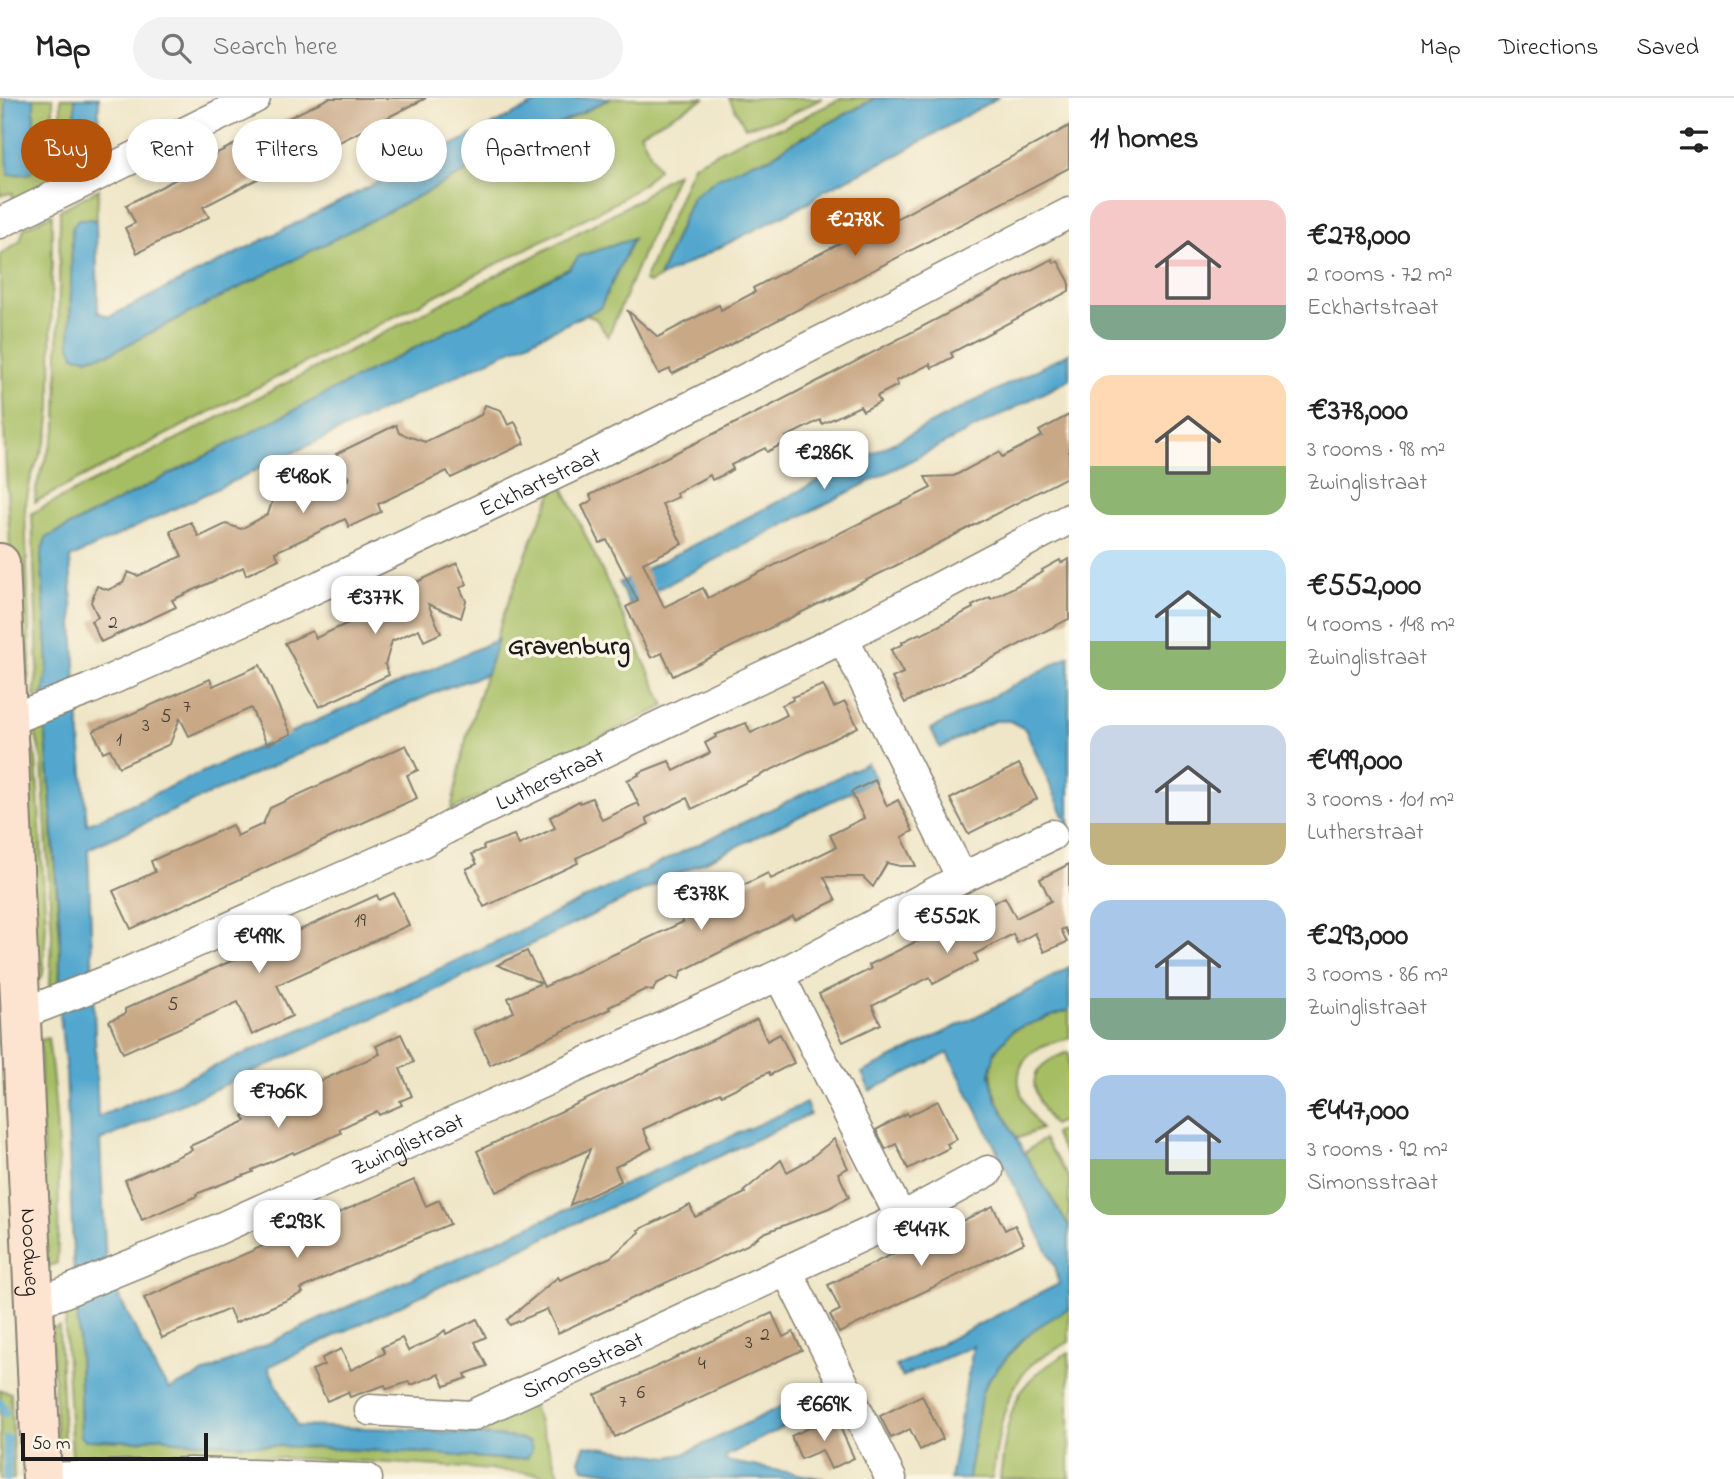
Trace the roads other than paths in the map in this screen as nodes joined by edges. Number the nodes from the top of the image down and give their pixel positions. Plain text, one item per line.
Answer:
1 (255, 98) edge
2 (1066, 222) edge
3 (0, 223) edge
4 (1069, 519) edge
5 (0, 563) edge
6 (843, 638) junction
7 (18, 717) junction
8 (1052, 835) dead end
9 (962, 878) junction
10 (779, 975) junction
11 (32, 1009) junction
12 (988, 1171) dead end
13 (901, 1218) junction
14 (787, 1271) junction
15 (47, 1298) junction
16 (369, 1410) dead end
17 (192, 1476) edge
18 (42, 1478) edge
19 (367, 1479) edge
20 (891, 1479) edge

1 - 3 street
2 - 7 street, Eckhartstraat
4 - 6 street, Lutherstraat
5 - 7 main road, Noodweg
6 - 9 street
6 - 11 street, Lutherstraat
7 - 11 main road, Noodweg
8 - 9 street, Zwinglistraat
9 - 10 street, Zwinglistraat
10 - 13 street
10 - 15 street, Zwinglistraat
11 - 15 main road, Noodweg
12 - 13 street, Simonsstraat
13 - 14 street, Simonsstraat
14 - 16 street, Simonsstraat
14 - 20 street
15 - 18 main road, Noodweg
17 - 18 street
17 - 19 street

